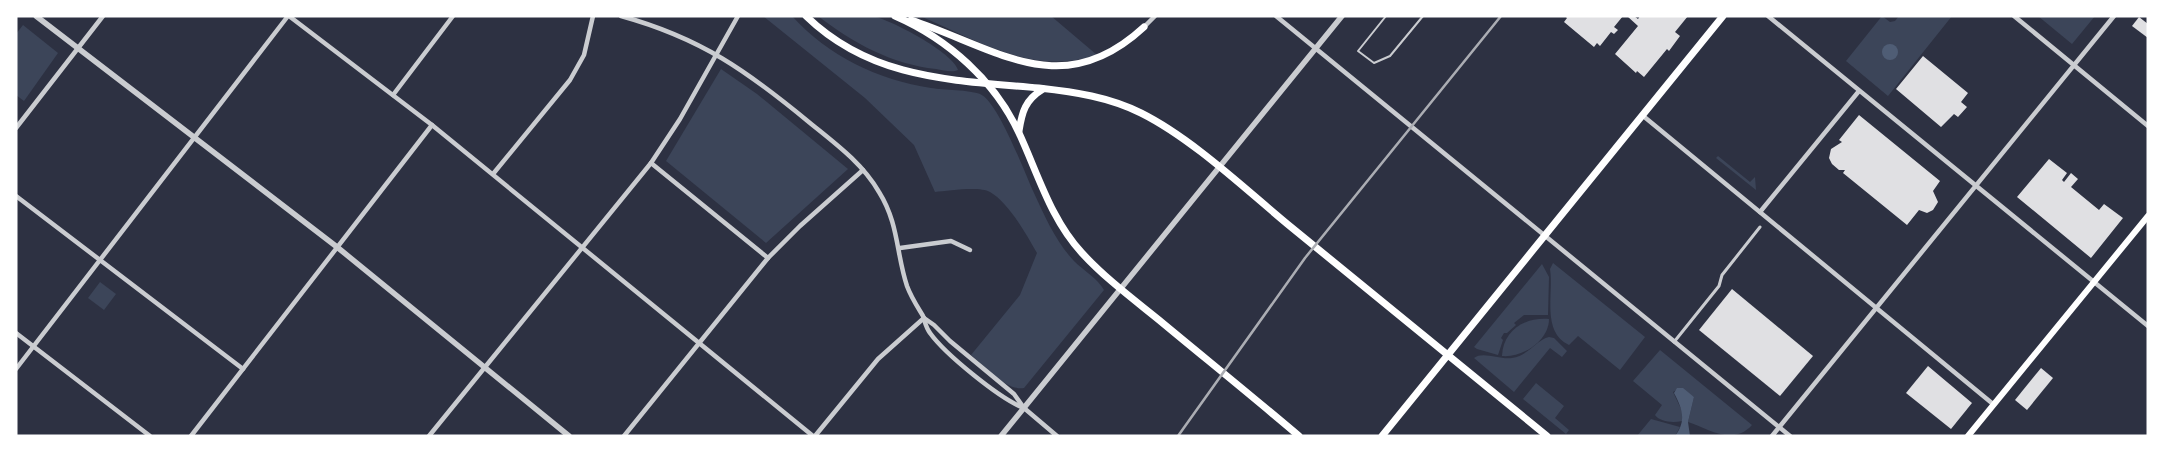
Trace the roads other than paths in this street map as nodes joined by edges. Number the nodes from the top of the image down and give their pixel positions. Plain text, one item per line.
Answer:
1 (36, 16) edge
2 (102, 16) edge
3 (289, 16) edge
4 (454, 16) edge
5 (593, 16) edge
6 (621, 16) edge
7 (738, 16) edge
8 (806, 16) edge
9 (895, 16) edge
10 (901, 16) edge
11 (1276, 16) edge
12 (1342, 16) edge
13 (1386, 16) edge
14 (1422, 16) edge
15 (1723, 16) edge
16 (1768, 16) edge
17 (2014, 16) edge
18 (2114, 16) edge
19 (1153, 17) edge
20 (1144, 27) joint
21 (78, 48) junction
22 (1316, 49) junction
23 (717, 54) junction
24 (2074, 66) junction
25 (986, 83) junction
26 (1043, 89) junction
27 (1859, 90) junction
28 (393, 95) junction
29 (1642, 115) junction
30 (432, 125) junction
31 (2148, 126) edge
32 (16, 128) edge
33 (1018, 132) junction
34 (195, 137) junction
35 (651, 163) junction
36 (1218, 167) junction
37 (863, 170) junction
38 (493, 174) junction
39 (1976, 186) junction
40 (16, 196) edge
41 (1760, 212) junction
42 (2148, 216) edge
43 (1760, 226) dead end
44 (1544, 236) junction
45 (337, 247) junction
46 (582, 247) junction
47 (900, 248) junction
48 (970, 250) dead end
49 (768, 258) junction
50 (100, 260) junction
51 (2093, 282) junction
52 (1121, 289) junction
53 (1876, 308) junction
54 (924, 318) junction
55 (2148, 326) edge
56 (16, 333) edge
57 (699, 342) junction
58 (1674, 342) junction
59 (33, 347) junction
60 (1447, 355) junction
61 (485, 367) junction
62 (16, 369) edge
63 (243, 369) junction
64 (1994, 404) junction
65 (1024, 408) junction
66 (1779, 427) junction
67 (150, 436) edge
68 (191, 436) edge
69 (429, 436) edge
70 (569, 436) edge
71 (624, 436) edge
72 (814, 436) edge
73 (1001, 436) edge
74 (1058, 436) edge
75 (1299, 436) edge
76 (1382, 436) edge
77 (1547, 436) edge
78 (1772, 436) edge
79 (1790, 436) edge
80 (1968, 436) edge

1 - 21 street
2 - 21 street
3 - 28 street
3 - 34 street
4 - 28 street
5 - 38 street
6 - 23 street
7 - 23 street
8 - 25 main road
9 - 25 main road
10 - 20 main road
11 - 22 street
12 - 22 street
13 - 14 lane
15 - 29 main road
16 - 27 street
17 - 24 street
18 - 24 street
19 - 20 street
21 - 32 street
21 - 34 street
22 - 36 street
22 - 44 street
23 - 35 street
23 - 37 street
24 - 31 street
24 - 39 street
25 - 26 main road
25 - 33 main road
26 - 33 main road
26 - 36 main road
27 - 39 street
27 - 41 street
28 - 30 street
29 - 41 street
29 - 44 main road
30 - 38 street
30 - 45 street
33 - 52 main road
34 - 45 street
34 - 50 street
35 - 46 street
35 - 49 street
36 - 52 street
36 - 60 main road
37 - 47 street
37 - 49 street
38 - 46 street
39 - 51 street
39 - 53 street
40 - 50 street
41 - 53 street
42 - 51 main road
43 - 58 street
44 - 58 street
44 - 60 main road
45 - 61 street
45 - 63 street
46 - 57 street
46 - 61 street
47 - 48 street
47 - 54 street
49 - 57 street
50 - 59 street
50 - 63 street
51 - 55 street
51 - 64 main road
52 - 65 street
52 - 75 main road
53 - 64 street
53 - 66 street
54 - 65 street
54 - 65 street
54 - 72 street
56 - 59 street
57 - 71 street
57 - 72 street
58 - 66 street
59 - 62 street
59 - 67 street
60 - 76 main road
60 - 77 main road
61 - 69 street
61 - 70 street
63 - 68 street
64 - 80 main road
65 - 73 street
65 - 74 street
66 - 78 street
66 - 79 street

